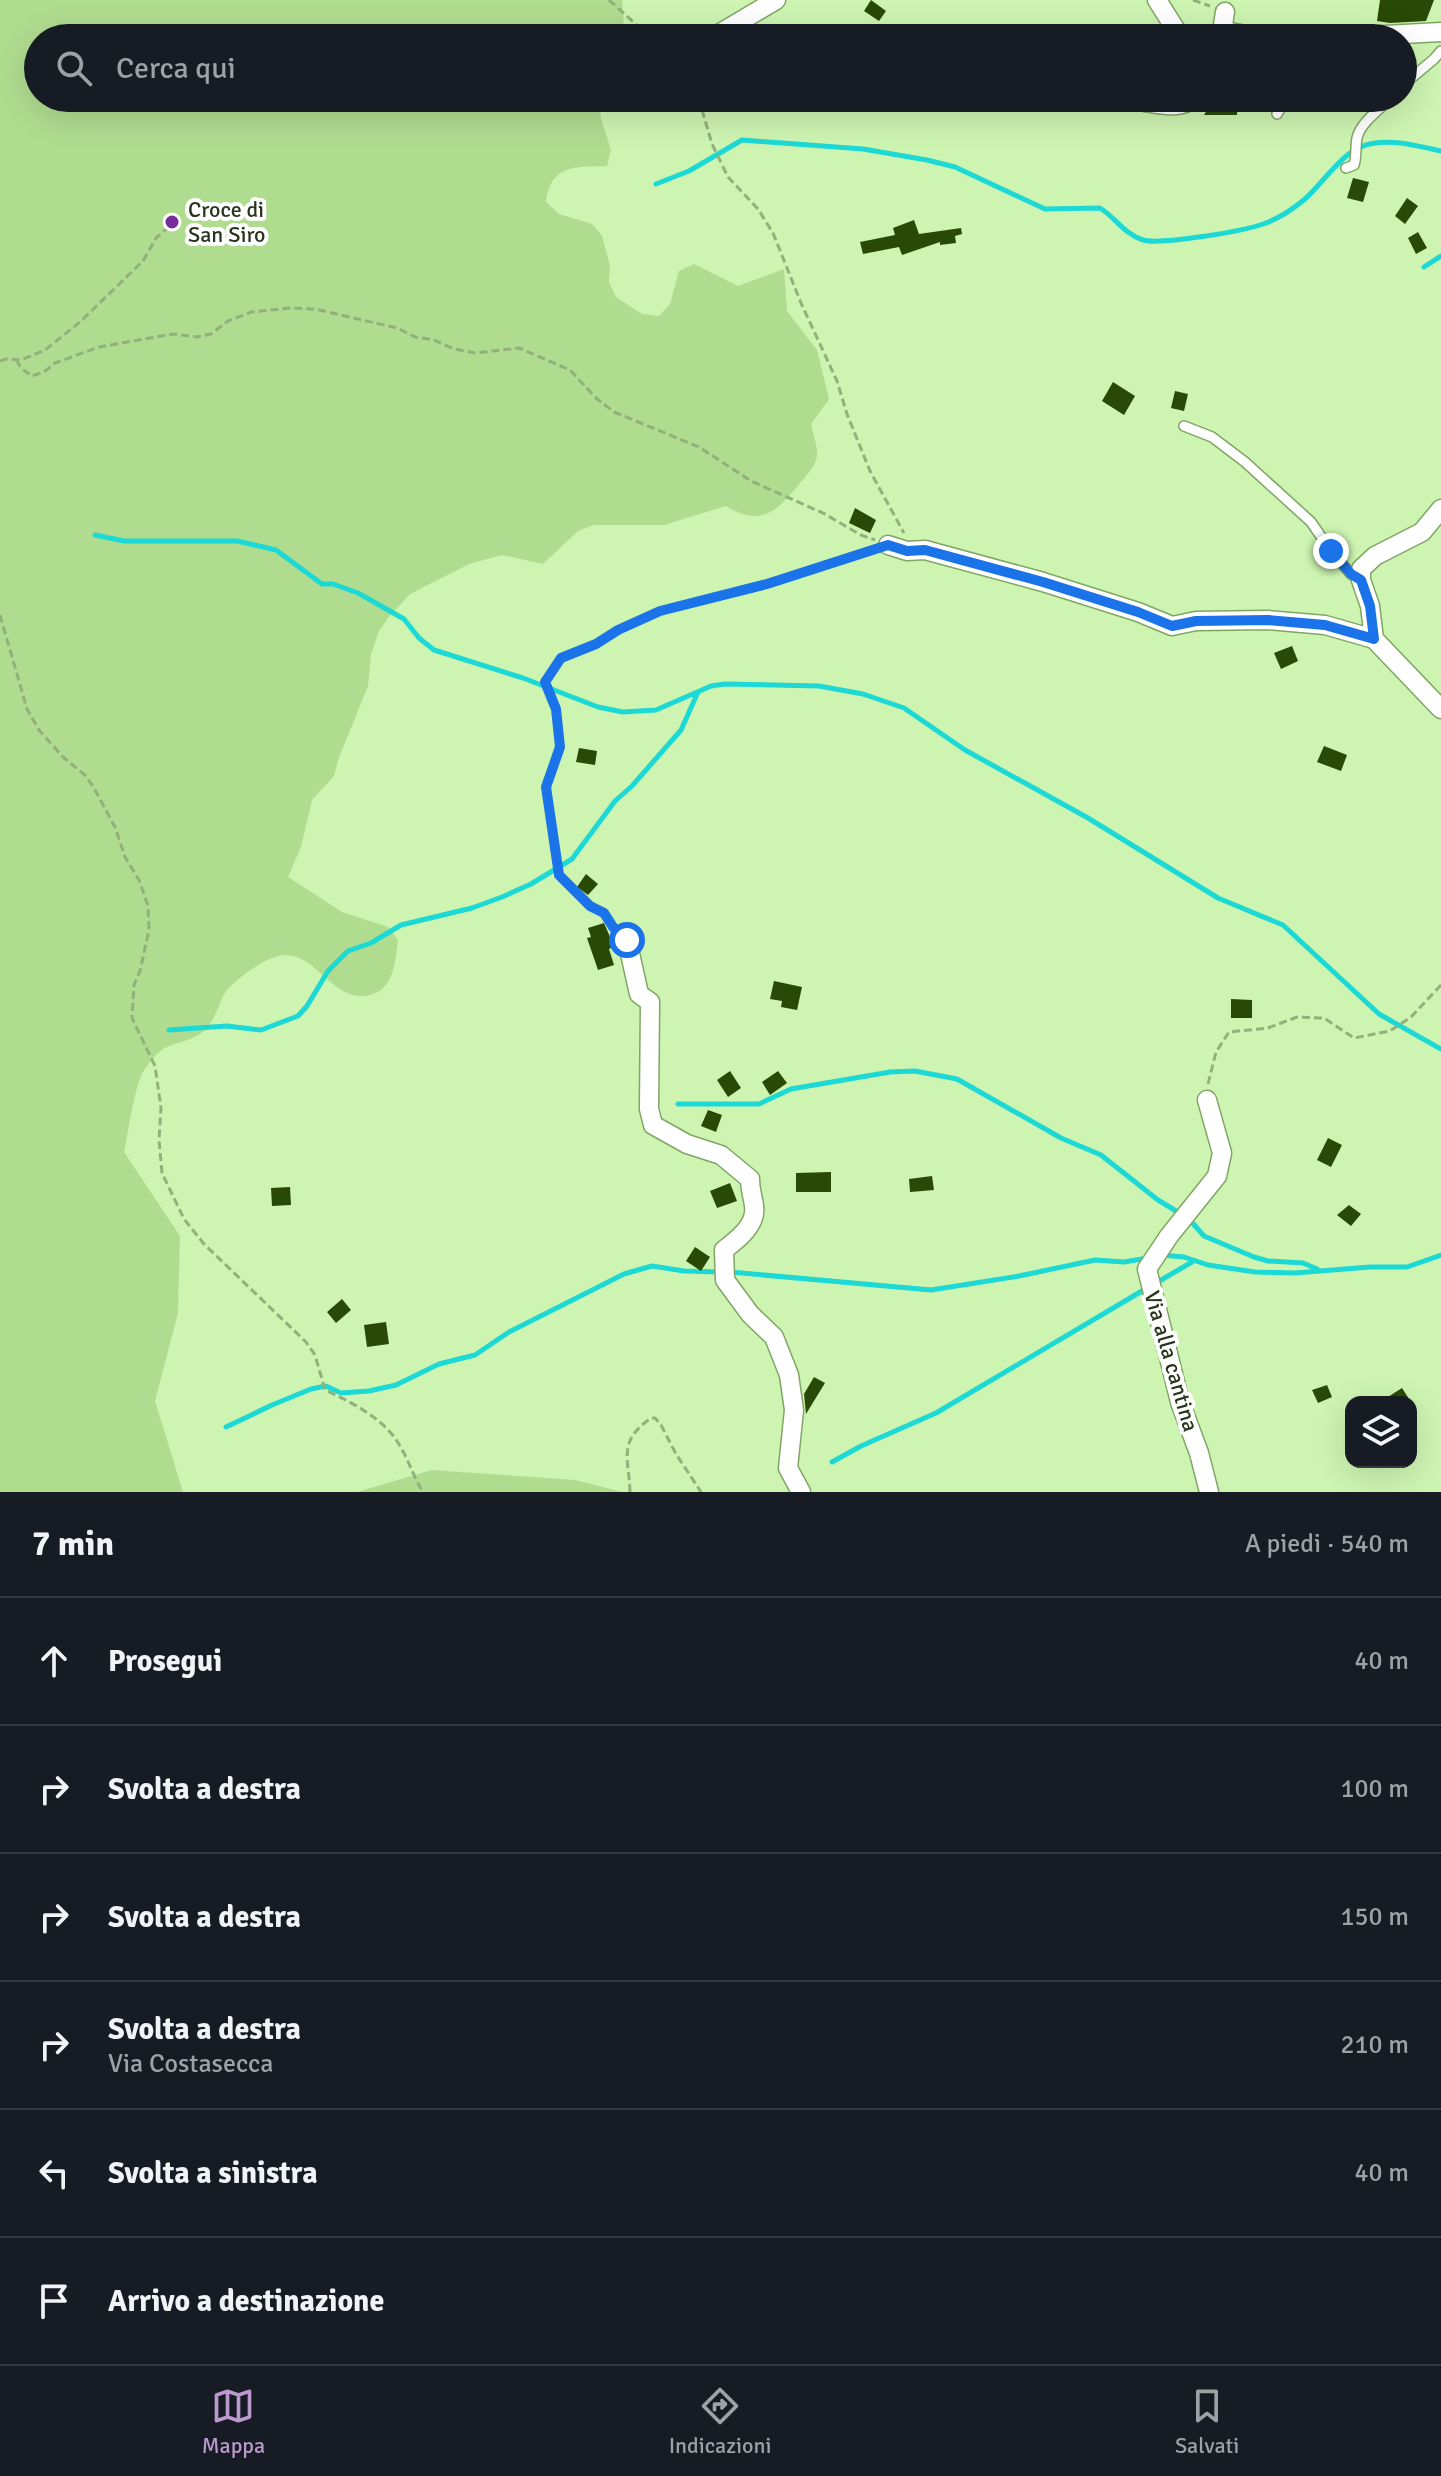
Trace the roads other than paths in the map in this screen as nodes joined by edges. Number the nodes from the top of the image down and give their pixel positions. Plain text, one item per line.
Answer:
1 (776, 0) edge
2 (1157, 0) edge
3 (736, 24) edge
4 (1172, 24) edge
5 (1441, 32) edge
6 (1417, 33) edge
7 (1441, 51) edge
8 (1417, 73) edge
9 (1377, 112) edge
10 (1346, 168) dead end
11 (1184, 426) dead end
12 (1441, 509) edge
13 (888, 545) road end
14 (1361, 580) junction
15 (1374, 639) junction
16 (1441, 709) edge
17 (627, 940) road end
18 (1207, 1100) road end
19 (801, 1492) edge
20 (1209, 1492) edge

1 - 3 street
2 - 4 street
5 - 6 street
7 - 8 lane
9 - 10 lane
11 - 14 lane
12 - 14 street
13 - 15 street
14 - 15 street
15 - 16 street
17 - 19 street
18 - 20 street, Via alla cantina

